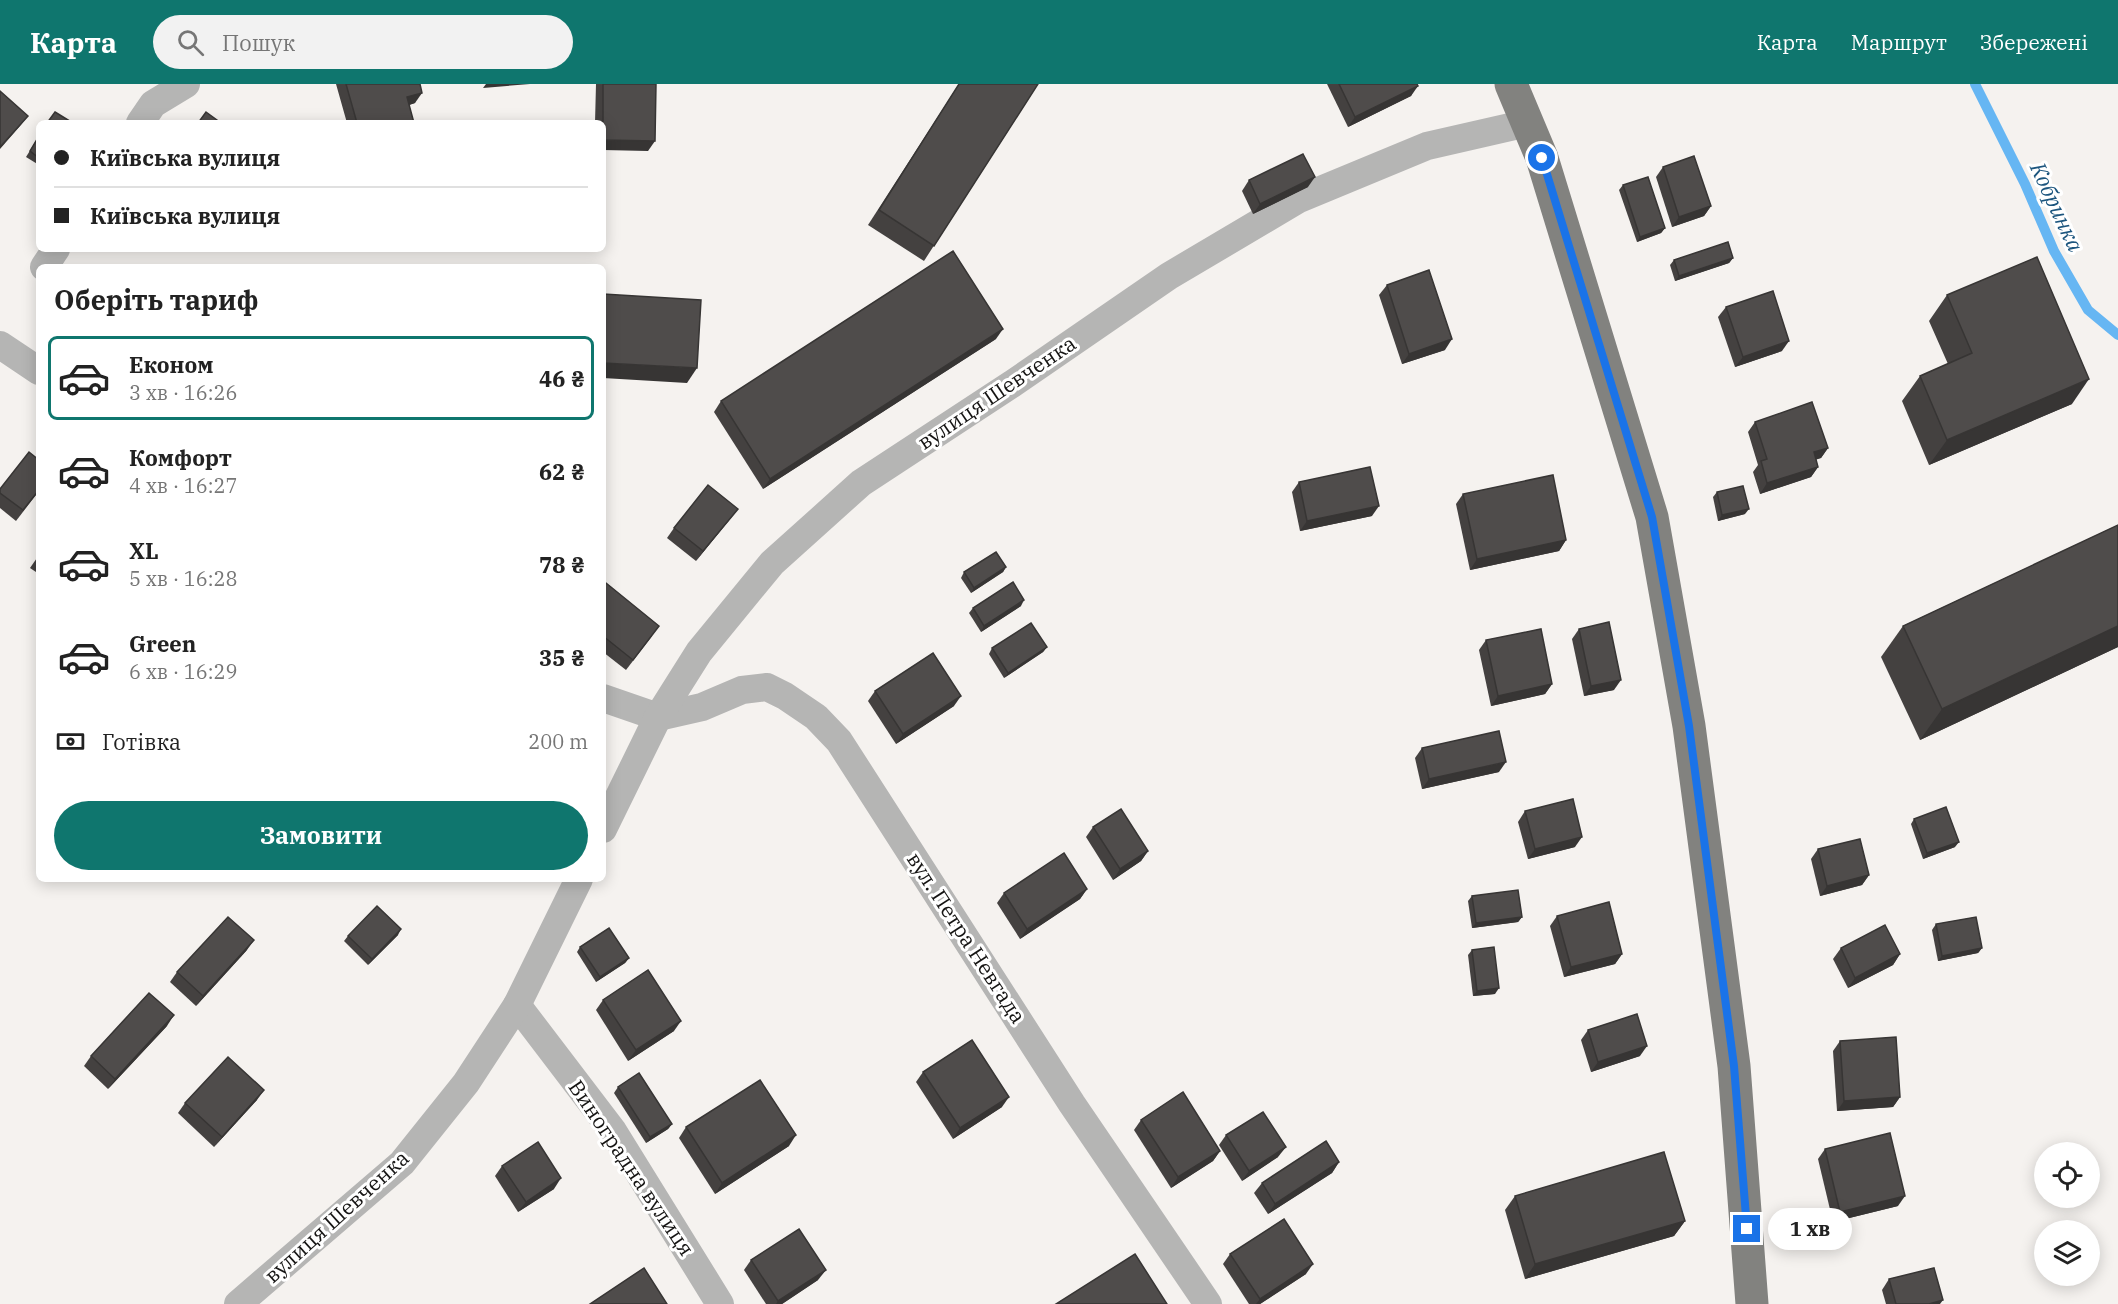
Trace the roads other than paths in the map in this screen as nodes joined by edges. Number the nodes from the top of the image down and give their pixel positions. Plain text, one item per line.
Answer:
1 (186, 84) edge
2 (1511, 84) edge
3 (142, 120) edge
4 (1528, 123) junction
5 (0, 345) edge
6 (36, 369) edge
7 (606, 699) edge
8 (658, 717) junction
9 (606, 824) edge
10 (578, 882) edge
11 (517, 1005) junction
12 (238, 1304) edge
13 (720, 1304) edge
14 (1208, 1304) edge
15 (1752, 1304) edge

1 - 3 street
2 - 4 main road
4 - 8 street, вулиця Шевченка
4 - 15 main road
5 - 6 street
7 - 8 street
8 - 9 street, вулиця Шевченка
8 - 14 street, вул. Петра Невгада
10 - 11 street, вулиця Шевченка
11 - 12 street, вулиця Шевченка
11 - 13 street, Виноградна вулиця

